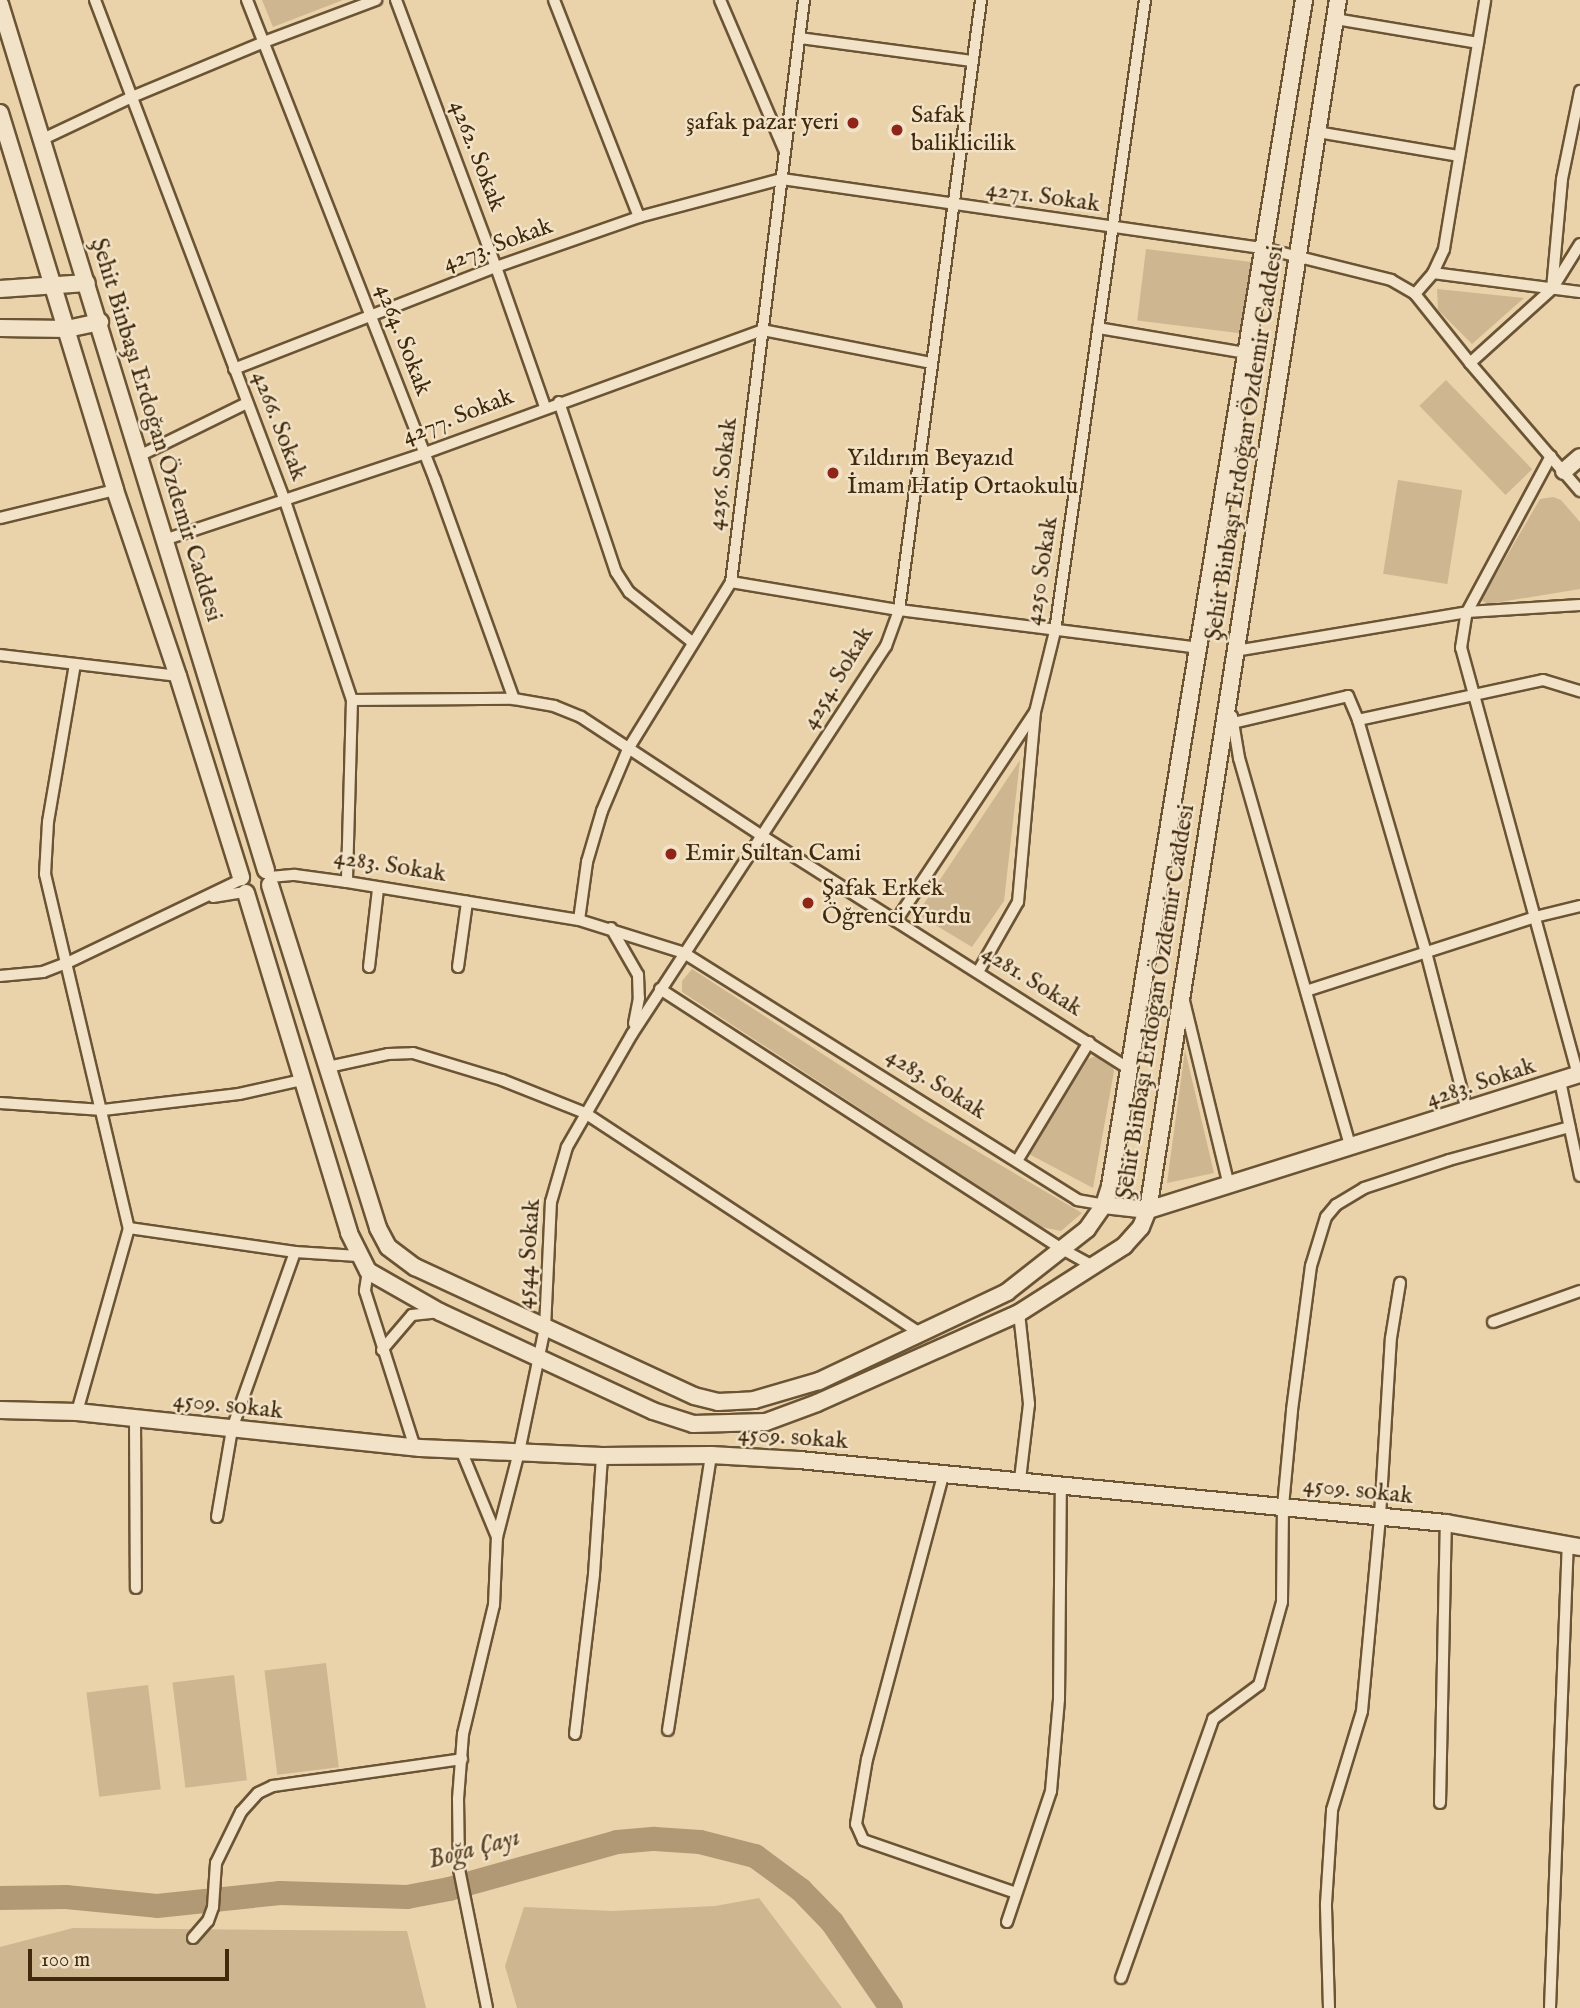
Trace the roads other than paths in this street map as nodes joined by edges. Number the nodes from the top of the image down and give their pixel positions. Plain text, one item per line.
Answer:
1 (95, 0) edge
2 (247, 0) edge
3 (376, 0) edge
4 (396, 0) edge
5 (554, 0) edge
6 (720, 0) edge
7 (804, 0) edge
8 (981, 0) edge
9 (1145, 0) edge
10 (1304, 0) edge
11 (1338, 0) edge
12 (1485, 0) edge
13 (0, 4) edge
14 (1335, 19) junction
15 (800, 38) junction
16 (264, 42) junction
17 (1478, 43) junction
18 (972, 61) junction
19 (1580, 91) edge
20 (132, 97) junction
21 (0, 113) edge
22 (1317, 132) junction
23 (43, 139) junction
24 (785, 151) junction
25 (1459, 156) junction
26 (782, 179) junction
27 (953, 205) junction
28 (639, 217) junction
29 (1113, 228) junction
30 (1580, 244) edge
31 (1263, 248) junction
32 (1297, 257) junction
33 (496, 267) junction
34 (1433, 273) junction
35 (87, 283) junction
36 (53, 287) junction
37 (0, 289) edge
38 (1552, 289) junction
39 (1580, 292) edge
40 (1415, 294) junction
41 (371, 316) junction
42 (100, 323) junction
43 (0, 328) edge
44 (1098, 328) junction
45 (67, 329) junction
46 (763, 330) junction
47 (1246, 353) junction
48 (931, 363) junction
49 (1470, 363) junction
50 (234, 369) junction
51 (559, 402) junction
52 (247, 403) junction
53 (545, 407) junction
54 (425, 453) junction
55 (141, 456) junction
56 (1551, 456) junction
57 (1580, 457) edge
58 (1564, 471) junction
59 (115, 490) junction
60 (1580, 491) edge
61 (285, 501) junction
62 (0, 518) edge
63 (167, 539) junction
64 (731, 582) junction
65 (1580, 605) edge
66 (899, 610) junction
67 (1466, 612) junction
68 (1055, 631) junction
69 (692, 642) junction
70 (1198, 648) junction
71 (1235, 651) junction
72 (0, 655) edge
73 (75, 664) junction
74 (178, 676) junction
75 (1580, 691) edge
76 (1229, 692) junction
77 (1471, 693) junction
78 (514, 699) junction
79 (352, 700) junction
80 (1035, 712) junction
81 (1358, 720) junction
82 (1233, 723) junction
83 (628, 749) junction
84 (762, 836) junction
85 (269, 877) junction
86 (347, 882) junction
87 (243, 886) junction
88 (378, 889) junction
89 (467, 902) junction
90 (1580, 906) edge
91 (1535, 917) junction
92 (579, 920) junction
93 (896, 921) junction
94 (611, 928) junction
95 (1426, 952) junction
96 (684, 953) junction
97 (67, 963) junction
98 (369, 967) dead end
99 (458, 967) dead end
100 (978, 972) junction
101 (0, 975) edge
102 (660, 989) junction
103 (1182, 990) junction
104 (1306, 991) junction
105 (632, 1034) junction
106 (1089, 1042) junction
107 (328, 1067) junction
108 (1129, 1069) junction
109 (1579, 1074) edge
110 (302, 1080) junction
111 (1560, 1081) junction
112 (0, 1103) edge
113 (103, 1110) junction
114 (1466, 1111) junction
115 (585, 1113) junction
116 (1570, 1127) junction
117 (1351, 1148) junction
118 (1017, 1161) junction
119 (1580, 1176) edge
120 (1229, 1186) junction
121 (1104, 1206) junction
122 (1148, 1210) junction
123 (130, 1228) junction
124 (1062, 1249) junction
125 (295, 1252) junction
126 (358, 1256) junction
127 (1093, 1266) junction
128 (368, 1271) junction
129 (1400, 1283) dead end
130 (1580, 1291) edge
131 (440, 1312) junction
132 (1019, 1313) junction
133 (1493, 1322) dead end
134 (545, 1328) junction
135 (918, 1332) junction
136 (382, 1350) junction
137 (538, 1360) junction
138 (0, 1410) edge
139 (77, 1412) junction
140 (135, 1419) junction
141 (232, 1429) junction
142 (415, 1448) junction
143 (461, 1451) junction
144 (519, 1452) junction
145 (711, 1455) junction
146 (602, 1456) junction
147 (944, 1472) junction
148 (1020, 1479) junction
149 (1061, 1485) junction
150 (1283, 1506) junction
151 (1380, 1516) junction
152 (217, 1517) dead end
153 (1446, 1523) junction
154 (497, 1537) junction
155 (1574, 1546) edge
156 (136, 1588) dead end
157 (668, 1730) dead end
158 (575, 1734) dead end
159 (462, 1759) junction
160 (1440, 1803) dead end
161 (1016, 1893) junction
162 (1007, 1922) dead end
163 (193, 1938) dead end
164 (1121, 1978) dead end
165 (487, 2008) edge
166 (1329, 2008) edge
167 (1550, 2008) edge

1 - 20 street, 4266. Sokak
2 - 16 street, 4264. Sokak
3 - 16 street
4 - 33 street, 4262. Sokak
5 - 28 street
6 - 24 street
7 - 15 street, 4256. Sokak
8 - 18 street, 4254. Sokak
9 - 29 street, 4250 Sokak
10 - 31 main road, Şehit Binbaşı Erdoğan Özdemir Caddesi
11 - 14 main road, Şehit Binbaşı Erdoğan Özdemir Caddesi
12 - 17 street
13 - 23 main road, Şehit Binbaşı Erdoğan Özdemir Caddesi
14 - 17 street
14 - 22 main road, Şehit Binbaşı Erdoğan Özdemir Caddesi
15 - 18 street
15 - 24 street, 4256. Sokak
16 - 20 street
16 - 41 street, 4264. Sokak
17 - 25 street
18 - 27 street, 4254. Sokak
19 - 38 street
20 - 23 street
20 - 50 street, 4266. Sokak
21 - 36 main road, Şehit Binbaşı Erdoğan Özdemir Caddesi
22 - 25 street
22 - 32 main road, Şehit Binbaşı Erdoğan Özdemir Caddesi
23 - 35 main road, Şehit Binbaşı Erdoğan Özdemir Caddesi
24 - 26 street, 4256. Sokak
25 - 34 street
26 - 27 street, 4271. Sokak
26 - 28 street, 4273. Sokak
26 - 46 street, 4256. Sokak
27 - 29 street, 4271. Sokak
27 - 48 street, 4254. Sokak
28 - 33 street, 4273. Sokak
29 - 31 street, 4271. Sokak
29 - 44 street, 4250 Sokak
30 - 38 street
31 - 32 street, 4271. Sokak
31 - 47 main road, Şehit Binbaşı Erdoğan Özdemir Caddesi
32 - 40 street, 4271. Sokak
32 - 71 main road, Şehit Binbaşı Erdoğan Özdemir Caddesi
33 - 41 street, 4273. Sokak
33 - 53 street, 4262. Sokak
34 - 38 street
34 - 40 street
35 - 36 main road
35 - 42 main road, Şehit Binbaşı Erdoğan Özdemir Caddesi
36 - 37 main road
36 - 45 main road, Şehit Binbaşı Erdoğan Özdemir Caddesi
38 - 39 street
38 - 49 street
40 - 49 street
41 - 50 street, 4273. Sokak
41 - 54 street, 4264. Sokak
42 - 45 main road
42 - 55 main road, Şehit Binbaşı Erdoğan Özdemir Caddesi
43 - 45 main road
44 - 47 street
44 - 68 street, 4250 Sokak
45 - 59 main road, Şehit Binbaşı Erdoğan Özdemir Caddesi
46 - 48 street
46 - 51 street, 4277. Sokak
46 - 64 street, 4256. Sokak
47 - 70 main road, Şehit Binbaşı Erdoğan Özdemir Caddesi
48 - 66 street, 4254. Sokak
49 - 56 street
50 - 52 street, 4266. Sokak
51 - 53 street, 4277. Sokak
51 - 69 street
52 - 55 street
52 - 61 street, 4266. Sokak
53 - 54 street, 4277. Sokak
54 - 61 street, 4277. Sokak
54 - 78 street, 4264. Sokak
55 - 63 main road, Şehit Binbaşı Erdoğan Özdemir Caddesi
56 - 58 street
56 - 67 street
57 - 58 main road
58 - 60 street
59 - 62 street
59 - 74 main road, Şehit Binbaşı Erdoğan Özdemir Caddesi
61 - 63 street, 4277. Sokak
61 - 79 street, 4266. Sokak
63 - 85 main road, Şehit Binbaşı Erdoğan Özdemir Caddesi
64 - 66 street
64 - 69 street, 4256. Sokak
65 - 67 street
66 - 68 street
66 - 84 street, 4254. Sokak
67 - 71 street
67 - 77 street
68 - 70 street
68 - 80 street, 4250 Sokak
69 - 83 street, 4256. Sokak
70 - 108 main road, Şehit Binbaşı Erdoğan Özdemir Caddesi
71 - 76 main road, Şehit Binbaşı Erdoğan Özdemir Caddesi
72 - 73 street
73 - 74 street
73 - 97 street
74 - 87 main road, Şehit Binbaşı Erdoğan Özdemir Caddesi
75 - 77 street
76 - 82 street
76 - 103 main road, Şehit Binbaşı Erdoğan Özdemir Caddesi
77 - 81 street
77 - 91 street
78 - 79 street, 4281. Sokak
78 - 83 street, 4281. Sokak
79 - 86 street, 4266. Sokak
80 - 93 street
80 - 100 street, 4250 Sokak
81 - 82 street
81 - 95 street
82 - 104 street
83 - 84 street, 4281. Sokak
83 - 92 street, 4256. Sokak
84 - 93 street, 4281. Sokak
84 - 96 street, 4254. Sokak
85 - 86 street, 4283. Sokak
85 - 87 main road
85 - 87 main road
85 - 107 main road, Şehit Binbaşı Erdoğan Özdemir Caddesi
86 - 88 street, 4283. Sokak
87 - 97 street
87 - 110 main road, Şehit Binbaşı Erdoğan Özdemir Caddesi
88 - 89 street, 4283. Sokak
88 - 98 street
89 - 92 street, 4283. Sokak
89 - 99 street
90 - 91 street
91 - 95 street
91 - 109 street
92 - 94 street, 4283. Sokak
93 - 100 street, 4281. Sokak
94 - 96 street, 4283. Sokak
94 - 105 street
95 - 104 street
95 - 114 street
96 - 102 street, 4254. Sokak
96 - 118 street, 4283. Sokak
97 - 101 street
97 - 113 street
100 - 106 street, 4281. Sokak
102 - 105 street, 4254. Sokak
102 - 124 street
103 - 120 street
103 - 122 main road, Şehit Binbaşı Erdoğan Özdemir Caddesi
104 - 117 street
105 - 115 street, 4544 Sokak
106 - 108 street, 4281. Sokak
106 - 118 street
107 - 115 street
107 - 134 main road, Şehit Binbaşı Erdoğan Özdemir Caddesi
108 - 121 main road, Şehit Binbaşı Erdoğan Özdemir Caddesi
109 - 111 main road, 4283. Sokak
110 - 113 street
110 - 126 main road, Şehit Binbaşı Erdoğan Özdemir Caddesi
111 - 114 main road, 4283. Sokak
111 - 116 street
112 - 113 street
113 - 123 street
114 - 117 main road, 4283. Sokak
115 - 134 street, 4544 Sokak
115 - 135 street
116 - 119 street
116 - 150 street
117 - 120 main road, 4283. Sokak
118 - 121 street, 4283. Sokak
120 - 122 main road, 4283. Sokak
121 - 122 main road, 4283. Sokak
121 - 124 main road, Şehit Binbaşı Erdoğan Özdemir Caddesi
122 - 127 main road, Şehit Binbaşı Erdoğan Özdemir Caddesi
123 - 125 street
123 - 139 street
124 - 127 street
124 - 135 main road, Şehit Binbaşı Erdoğan Özdemir Caddesi
125 - 126 street
125 - 141 street
126 - 128 main road, Şehit Binbaşı Erdoğan Özdemir Caddesi
127 - 132 main road, Şehit Binbaşı Erdoğan Özdemir Caddesi
128 - 131 main road, Şehit Binbaşı Erdoğan Özdemir Caddesi
128 - 136 street
129 - 151 street
130 - 133 street
131 - 136 street
131 - 137 main road, Şehit Binbaşı Erdoğan Özdemir Caddesi
132 - 137 main road, Şehit Binbaşı Erdoğan Özdemir Caddesi
132 - 148 street
134 - 135 main road, Şehit Binbaşı Erdoğan Özdemir Caddesi
134 - 137 street, 4544 Sokak
136 - 142 street
137 - 144 street, 4544 Sokak
138 - 139 main road, 4509. sokak
139 - 140 main road, 4509. sokak
140 - 141 main road, 4509. sokak
140 - 156 street
141 - 142 main road, 4509. sokak
141 - 152 street
142 - 143 main road, 4509. sokak
143 - 144 main road, 4509. sokak
143 - 154 street
144 - 146 main road, 4509. sokak
144 - 154 street, 4544 Sokak
145 - 146 main road, 4509. sokak
145 - 147 main road, 4509. sokak
145 - 157 street
146 - 158 street
147 - 148 main road, 4509. sokak
147 - 161 street
148 - 149 main road, 4509. sokak
149 - 150 main road, 4509. sokak
149 - 161 street
150 - 151 main road, 4509. sokak
150 - 164 street
151 - 153 main road, 4509. sokak
151 - 166 street
153 - 155 main road, 4509. sokak
153 - 160 street
154 - 159 street
155 - 167 street
159 - 163 street
159 - 165 street
161 - 162 street

